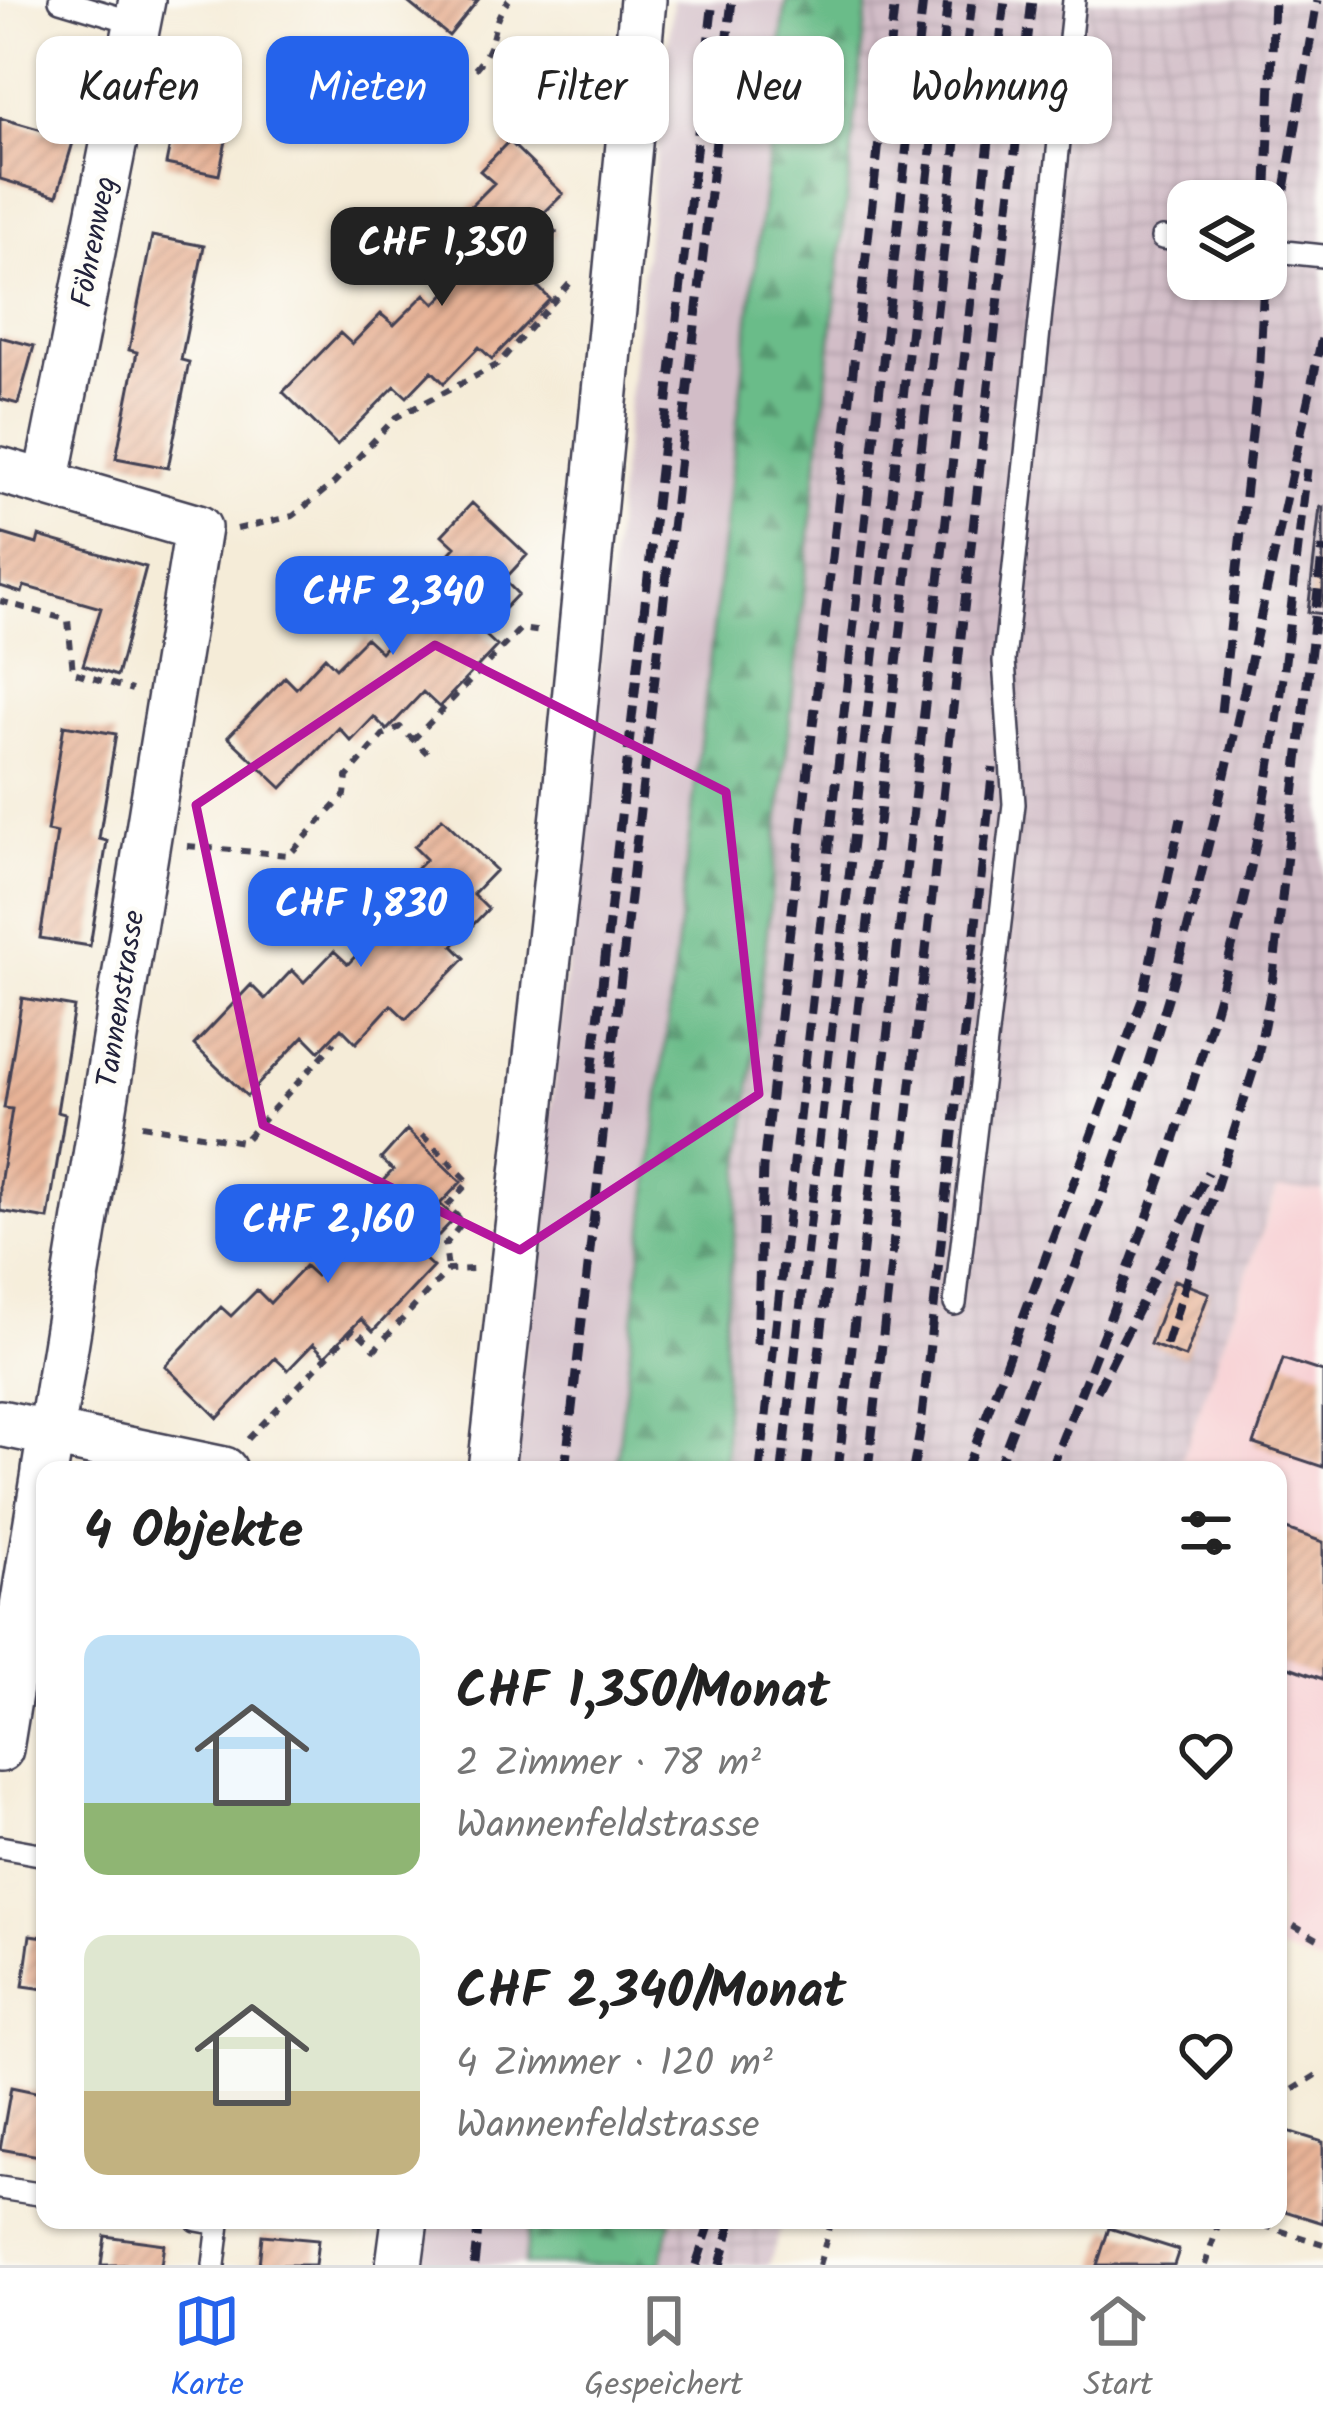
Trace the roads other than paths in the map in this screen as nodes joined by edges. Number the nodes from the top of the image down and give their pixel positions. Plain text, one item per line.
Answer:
1 (60, 0) edge
2 (643, 0) edge
3 (1075, 0) edge
4 (140, 11) edge
5 (1162, 238) dead end
6 (1167, 239) edge
7 (1287, 252) edge
8 (1323, 256) edge
9 (0, 470) edge
10 (46, 483) junction
11 (955, 1304) dead end
12 (0, 1423) edge
13 (47, 1458) edge
14 (233, 1459) edge
15 (491, 1461) edge
16 (36, 1526) edge
17 (0, 1749) edge
18 (0, 1847) edge
19 (36, 1853) edge
20 (0, 2188) edge
21 (36, 2194) edge
22 (218, 2229) edge
23 (404, 2229) edge
24 (214, 2265) edge
25 (399, 2265) edge

1 - 4 lane
2 - 15 street
3 - 11 lane
4 - 10 street, Föhrenweg
5 - 6 lane
7 - 8 lane
9 - 10 street
10 - 13 street, Tannenstrasse
12 - 13 street
13 - 14 street
16 - 17 street, Tannenstrasse
18 - 19 lane
20 - 21 lane
22 - 24 lane
23 - 25 street

